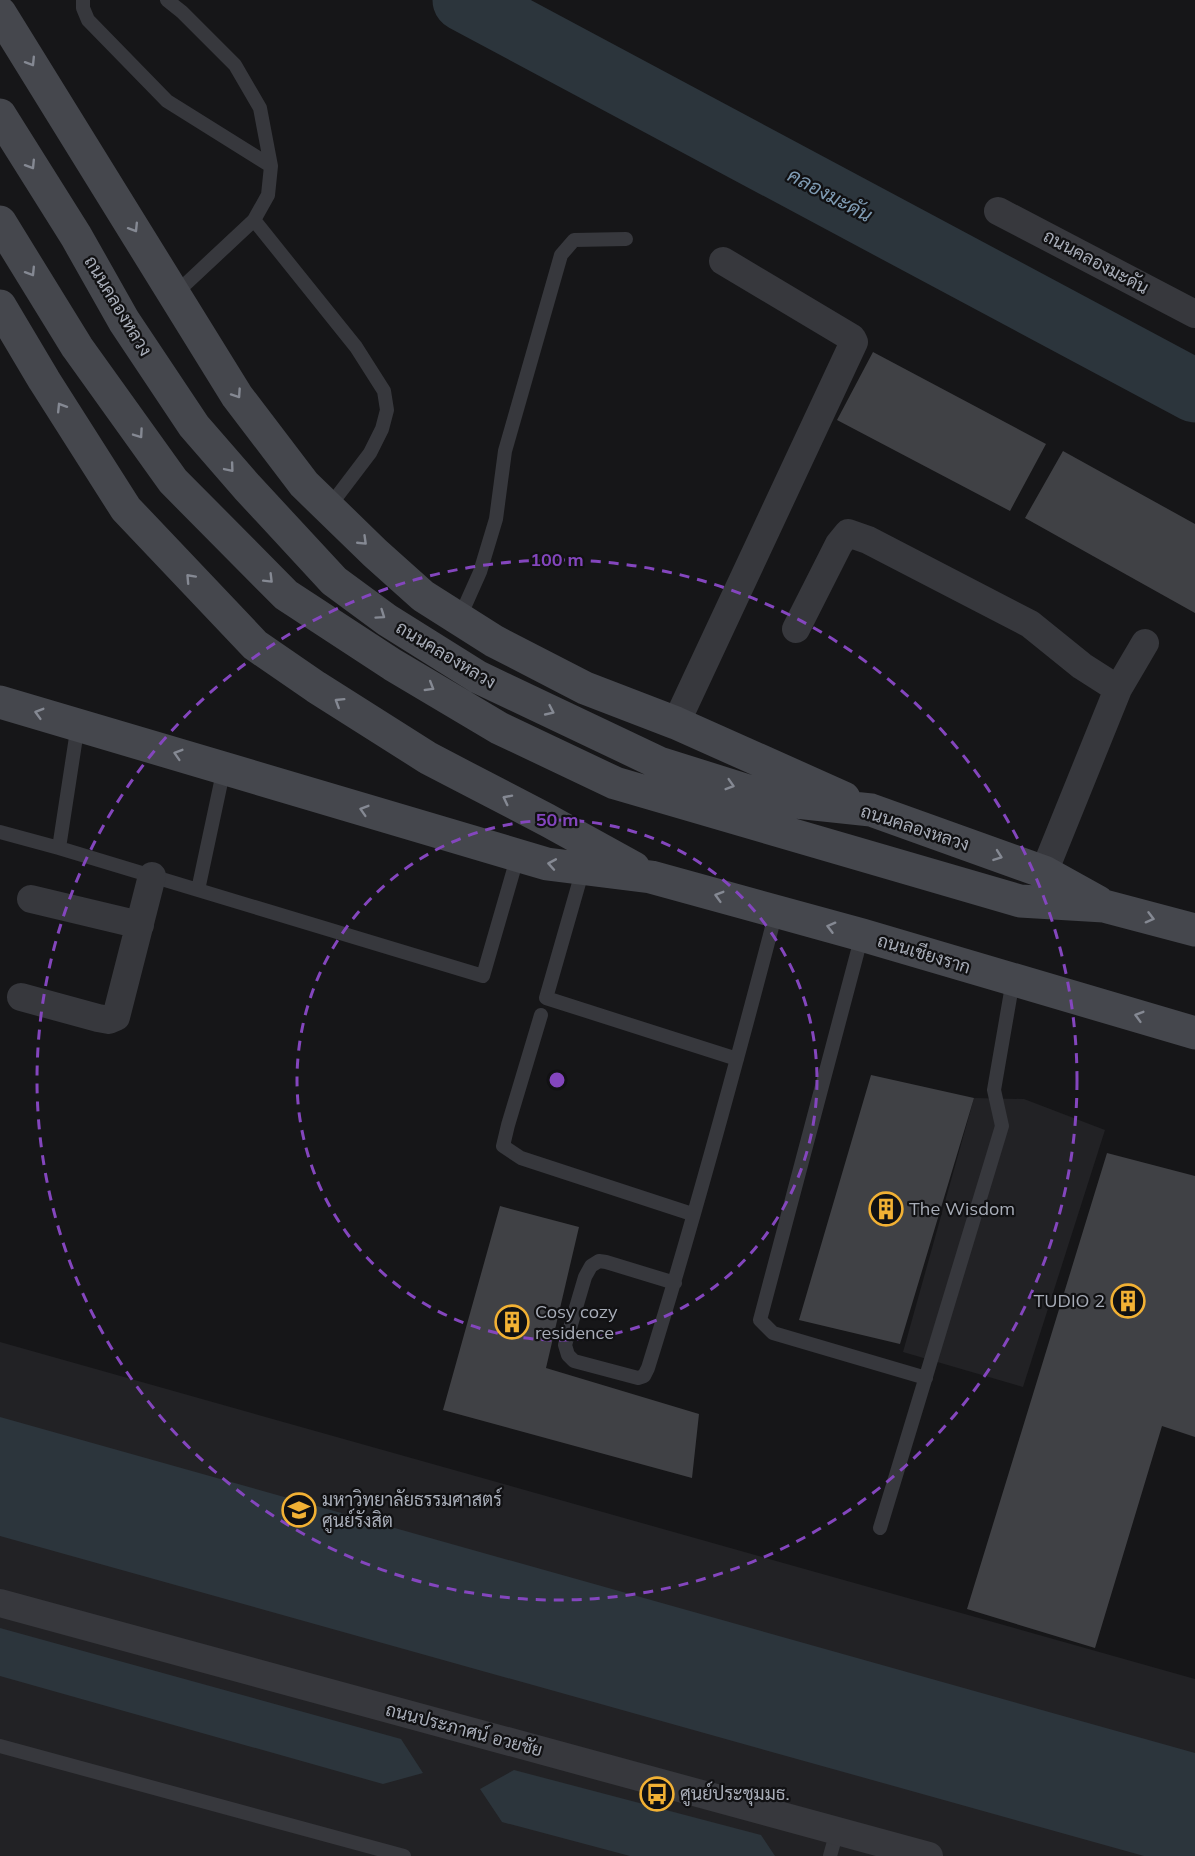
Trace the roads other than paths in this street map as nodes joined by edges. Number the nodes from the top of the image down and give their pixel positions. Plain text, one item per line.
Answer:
1 (83, 0) edge
2 (167, 0) edge
3 (1, 16) edge
4 (0, 116) edge
5 (270, 166) junction
6 (998, 211) dead end
7 (254, 220) junction
8 (0, 222) edge
9 (626, 239) dead end
10 (723, 261) dead end
11 (175, 294) junction
12 (0, 306) edge
13 (1195, 314) edge
14 (328, 507) junction
15 (459, 619) junction
16 (796, 629) dead end
17 (1145, 643) dead end
18 (1118, 689) junction
19 (0, 702) edge
20 (676, 723) junction
21 (78, 724) junction
22 (224, 768) junction
23 (872, 810) junction
24 (0, 832) edge
25 (59, 848) junction
26 (518, 855) junction
27 (583, 869) junction
28 (1044, 872) junction
29 (152, 876) junction
30 (651, 877) junction
31 (198, 890) junction
32 (31, 899) dead end
33 (1104, 906) junction
34 (776, 912) junction
35 (140, 925) junction
36 (1195, 930) edge
37 (862, 935) junction
38 (1013, 980) junction
39 (21, 997) dead end
40 (541, 1015) dead end
41 (1195, 1033) edge
42 (737, 1059) junction
43 (692, 1214) junction
44 (675, 1283) junction
45 (926, 1378) junction
46 (880, 1528) dead end
47 (0, 1603) edge
48 (0, 1746) edge
49 (834, 1843) edge
50 (362, 1850) edge
51 (404, 1856) edge
52 (929, 1856) edge

1 - 5 lane
2 - 5 lane
3 -> 11 main road
4 -> 23 main road, ถนนคลองหลวง
5 - 7 lane
6 - 13 street, ถนนคลองมะดัน
7 - 11 lane
7 - 14 lane
8 -> 33 main road
9 - 15 lane
10 - 20 street
11 -> 14 main road
30 -> 12 main road
14 -> 15 main road
15 - 20 main road
16 - 18 street
17 - 18 street
18 - 28 street
21 -> 19 main road
20 - 23 main road
22 -> 21 main road
21 - 25 lane
26 -> 22 main road
22 - 31 lane
23 -> 28 main road, ถนนคลองหลวง
24 - 25 lane
25 - 29 lane
27 -> 26 main road
26 - 31 lane
27 - 30 main road
27 - 42 lane
28 - 33 main road, ถนนคลองหลวง
29 - 31 lane
29 - 35 street
34 -> 30 main road, ถนนเชียงราก
32 - 35 street
33 -> 36 main road
37 -> 34 main road, ถนนเชียงราก
34 - 42 lane
35 - 39 street
37 - 38 main road, ถนนเชียงราก
37 - 45 lane
41 -> 38 main road, ถนนเชียงราก
38 - 45 lane
40 - 43 lane
42 - 43 lane
43 - 44 lane
44 - 44 lane
45 - 46 lane
47 - 49 street, ถนนประภาศน์ อวยชัย
48 - 50 lane
49 - 52 street, ถนนประภาศน์ อวยชัย
50 - 51 lane

